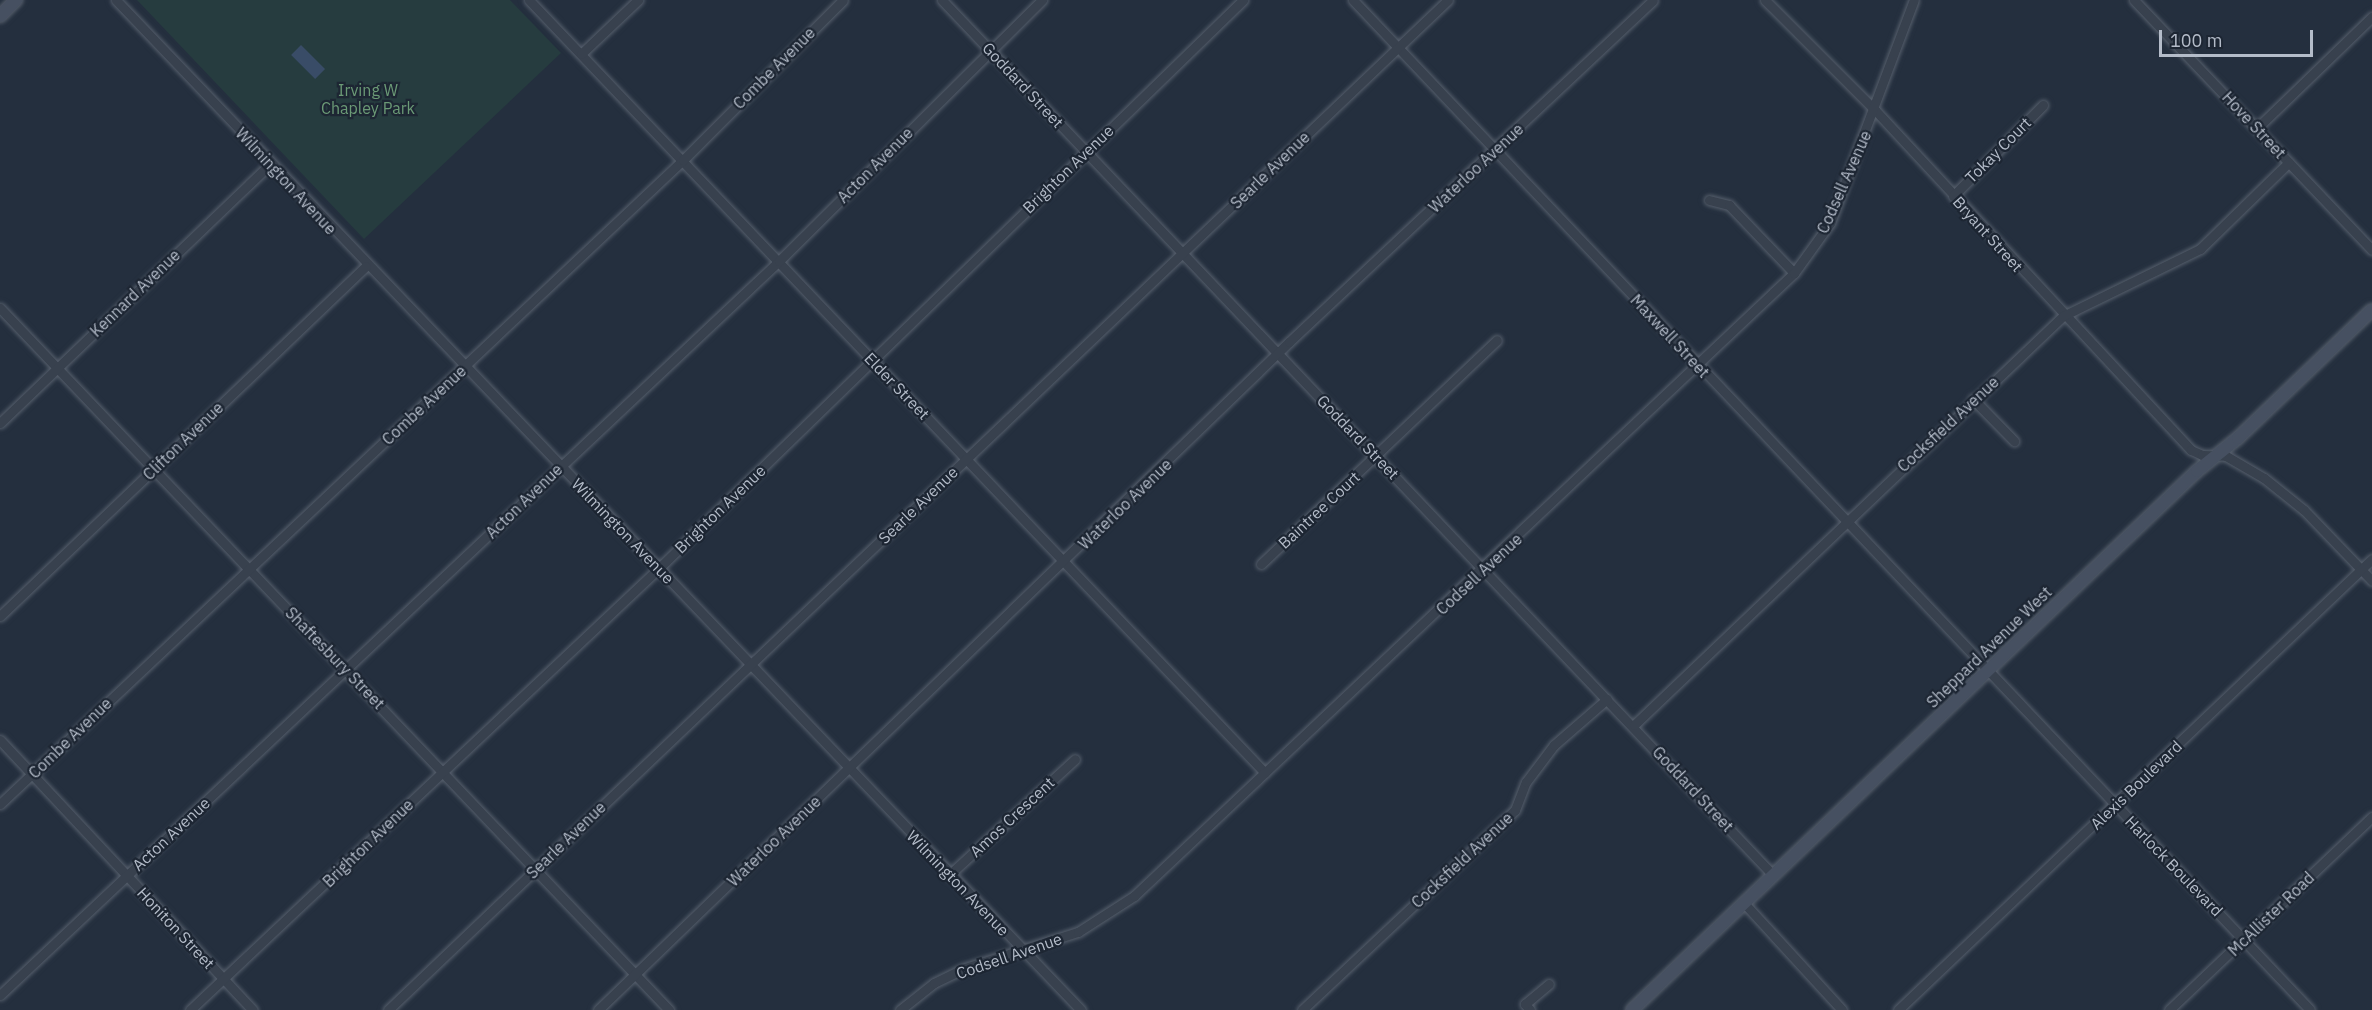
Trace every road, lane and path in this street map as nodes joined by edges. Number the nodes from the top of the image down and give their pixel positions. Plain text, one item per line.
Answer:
1 (16, 0) edge
2 (116, 0) edge
3 (529, 0) edge
4 (638, 0) edge
5 (843, 0) edge
6 (942, 0) edge
7 (1042, 0) edge
8 (1243, 0) edge
9 (1353, 0) edge
10 (1448, 0) edge
11 (1653, 0) edge
12 (1765, 0) edge
13 (1914, 0) edge
14 (2134, 0) edge
15 (0, 16) edge
16 (2372, 17) edge
17 (1399, 47) junction
18 (990, 50) junction
19 (581, 54) junction
20 (2043, 105) dead end
21 (1875, 110) junction
22 (2257, 128) junction
23 (1085, 151) junction
24 (1495, 151) junction
25 (683, 160) junction
26 (2289, 162) junction
27 (270, 164) junction
28 (1953, 195) junction
29 (1709, 200) dead end
30 (2372, 250) edge
31 (1182, 254) junction
32 (779, 261) junction
33 (366, 266) junction
34 (1794, 273) junction
35 (0, 308) edge
36 (2372, 310) edge
37 (2063, 316) junction
38 (1497, 340) dead end
39 (1278, 354) junction
40 (872, 361) junction
41 (1697, 366) junction
42 (58, 367) junction
43 (464, 368) junction
44 (1973, 399) junction
45 (0, 423) edge
46 (2014, 441) dead end
47 (2216, 456) junction
48 (1377, 457) junction
49 (965, 460) junction
50 (560, 467) junction
51 (155, 468) junction
52 (1847, 519) junction
53 (2372, 559) edge
54 (1064, 563) junction
55 (1261, 564) dead end
56 (249, 568) junction
57 (659, 568) junction
58 (2361, 569) junction
59 (1483, 570) junction
60 (2372, 581) edge
61 (0, 616) edge
62 (750, 665) junction
63 (1988, 670) junction
64 (346, 671) junction
65 (1607, 699) junction
66 (1634, 725) junction
67 (0, 741) edge
68 (1075, 759) dead end
69 (849, 768) junction
70 (444, 771) junction
71 (1265, 773) junction
72 (32, 774) junction
73 (0, 804) edge
74 (2115, 805) junction
75 (2372, 817) edge
76 (535, 870) junction
77 (126, 875) junction
78 (949, 875) junction
79 (1773, 875) junction
80 (1743, 903) junction
81 (2244, 939) junction
82 (1024, 952) junction
83 (636, 976) junction
84 (224, 980) junction
85 (1549, 984) dead end
86 (0, 995) edge
87 (190, 1010) edge
88 (254, 1010) edge
89 (388, 1010) edge
90 (598, 1010) edge
91 (669, 1010) edge
92 (900, 1010) edge
93 (1081, 1010) edge
94 (1302, 1010) edge
95 (1530, 1010) edge
96 (1632, 1010) edge
97 (1842, 1010) edge
98 (1898, 1010) edge
99 (2169, 1010) edge
100 (2310, 1010) edge

1 - 15 main road
2 - 27 street, Wilmington Avenue
3 - 19 street, Elder Street
4 - 19 street
5 - 25 street, Combe Avenue
6 - 18 street, Goddard Street
7 - 18 street, Acton Avenue
8 - 23 street, Brighton Avenue
9 - 17 street, Maxwell Street
10 - 17 street, Searle Avenue
11 - 24 street, Waterloo Avenue
12 - 21 street, Bryant Street
13 - 21 street, Codsell Avenue
14 - 22 street, Hove Street
16 - 22 street
17 - 24 street, Maxwell Street
17 - 31 street, Searle Avenue
18 - 23 street, Goddard Street
18 - 32 street, Acton Avenue
19 - 25 street, Elder Street
20 - 28 street, Tokay Court
21 - 28 street, Bryant Street
21 - 34 street, Codsell Avenue
22 - 26 street, Hove Street
23 - 31 street, Goddard Street
23 - 40 street, Brighton Avenue
24 - 39 street, Waterloo Avenue
24 - 41 street, Maxwell Street
25 - 32 street, Elder Street
25 - 43 street, Combe Avenue
26 - 30 street, Hove Street
26 - 37 street, Cocksfield Avenue
27 - 33 street, Wilmington Avenue
27 - 42 street, Kennard Avenue
28 - 37 street, Bryant Street
29 - 34 street
31 - 39 street, Goddard Street
31 - 49 street, Searle Avenue
32 - 40 street, Elder Street
32 - 50 street, Acton Avenue
33 - 43 street, Wilmington Avenue
33 - 51 street, Clifton Avenue
34 - 41 street, Codsell Avenue
35 - 42 street, Shaftesbury Street
36 - 47 main road, Sheppard Avenue West
37 - 44 street, Cocksfield Avenue
37 - 47 street, Bryant Street
38 - 48 street, Baintree Court
39 - 48 street, Goddard Street
39 - 54 street, Waterloo Avenue
40 - 49 street, Elder Street
40 - 57 street, Brighton Avenue
41 - 52 street, Maxwell Street
41 - 59 street, Codsell Avenue
42 - 45 street, Kennard Avenue
42 - 51 street, Shaftesbury Street
43 - 50 street, Wilmington Avenue
43 - 56 street, Combe Avenue
44 - 46 street
44 - 52 street, Cocksfield Avenue
47 - 58 street, Bryant Street
47 - 63 main road, Sheppard Avenue West
48 - 55 street, Baintree Court
48 - 59 street, Goddard Street
49 - 54 street, Elder Street
49 - 62 street, Searle Avenue
50 - 57 street, Wilmington Avenue
50 - 64 street, Acton Avenue
51 - 56 street, Shaftesbury Street
51 - 61 street, Clifton Avenue
52 - 63 street, Maxwell Street
52 - 66 street, Cocksfield Avenue
53 - 58 street, Alexis Boulevard
54 - 69 street, Waterloo Avenue
54 - 71 street, Elder Street
56 - 64 street, Shaftesbury Street
56 - 72 street, Combe Avenue
57 - 62 street, Wilmington Avenue
57 - 70 street, Brighton Avenue
58 - 60 street, Bryant Street
58 - 74 street, Alexis Boulevard
59 - 65 street, Goddard Street
59 - 71 street, Codsell Avenue
62 - 69 street, Wilmington Avenue
62 - 76 street, Searle Avenue
63 - 74 street, Harlock Boulevard
63 - 79 main road, Sheppard Avenue West
64 - 70 street, Shaftesbury Street
64 - 77 street, Acton Avenue
65 - 66 street, Goddard Street
65 - 94 street, Cocksfield Avenue
66 - 79 street, Goddard Street
67 - 72 street, Honiton Street
68 - 78 street, Amos Crescent
69 - 78 street, Wilmington Avenue
69 - 83 street, Waterloo Avenue
70 - 76 street, Shaftesbury Street
70 - 84 street, Brighton Avenue
71 - 82 street, Codsell Avenue
72 - 73 street, Combe Avenue
72 - 77 street, Honiton Street
74 - 81 street, Harlock Boulevard
74 - 98 street, Alexis Boulevard
75 - 81 street, McAllister Road
76 - 83 street, Shaftesbury Street
76 - 89 street, Searle Avenue
77 - 84 street, Honiton Street
77 - 86 street, Acton Avenue
78 - 82 street, Wilmington Avenue
79 - 80 main road, Sheppard Avenue West
80 - 96 main road, Sheppard Avenue West
80 - 97 street
81 - 99 street, McAllister Road
81 - 100 street, Harlock Boulevard
82 - 92 street, Codsell Avenue
82 - 93 street, Wilmington Avenue
83 - 90 street, Waterloo Avenue
83 - 91 street, Shaftesbury Street
84 - 87 street, Brighton Avenue
84 - 88 street, Honiton Street
85 - 95 street

